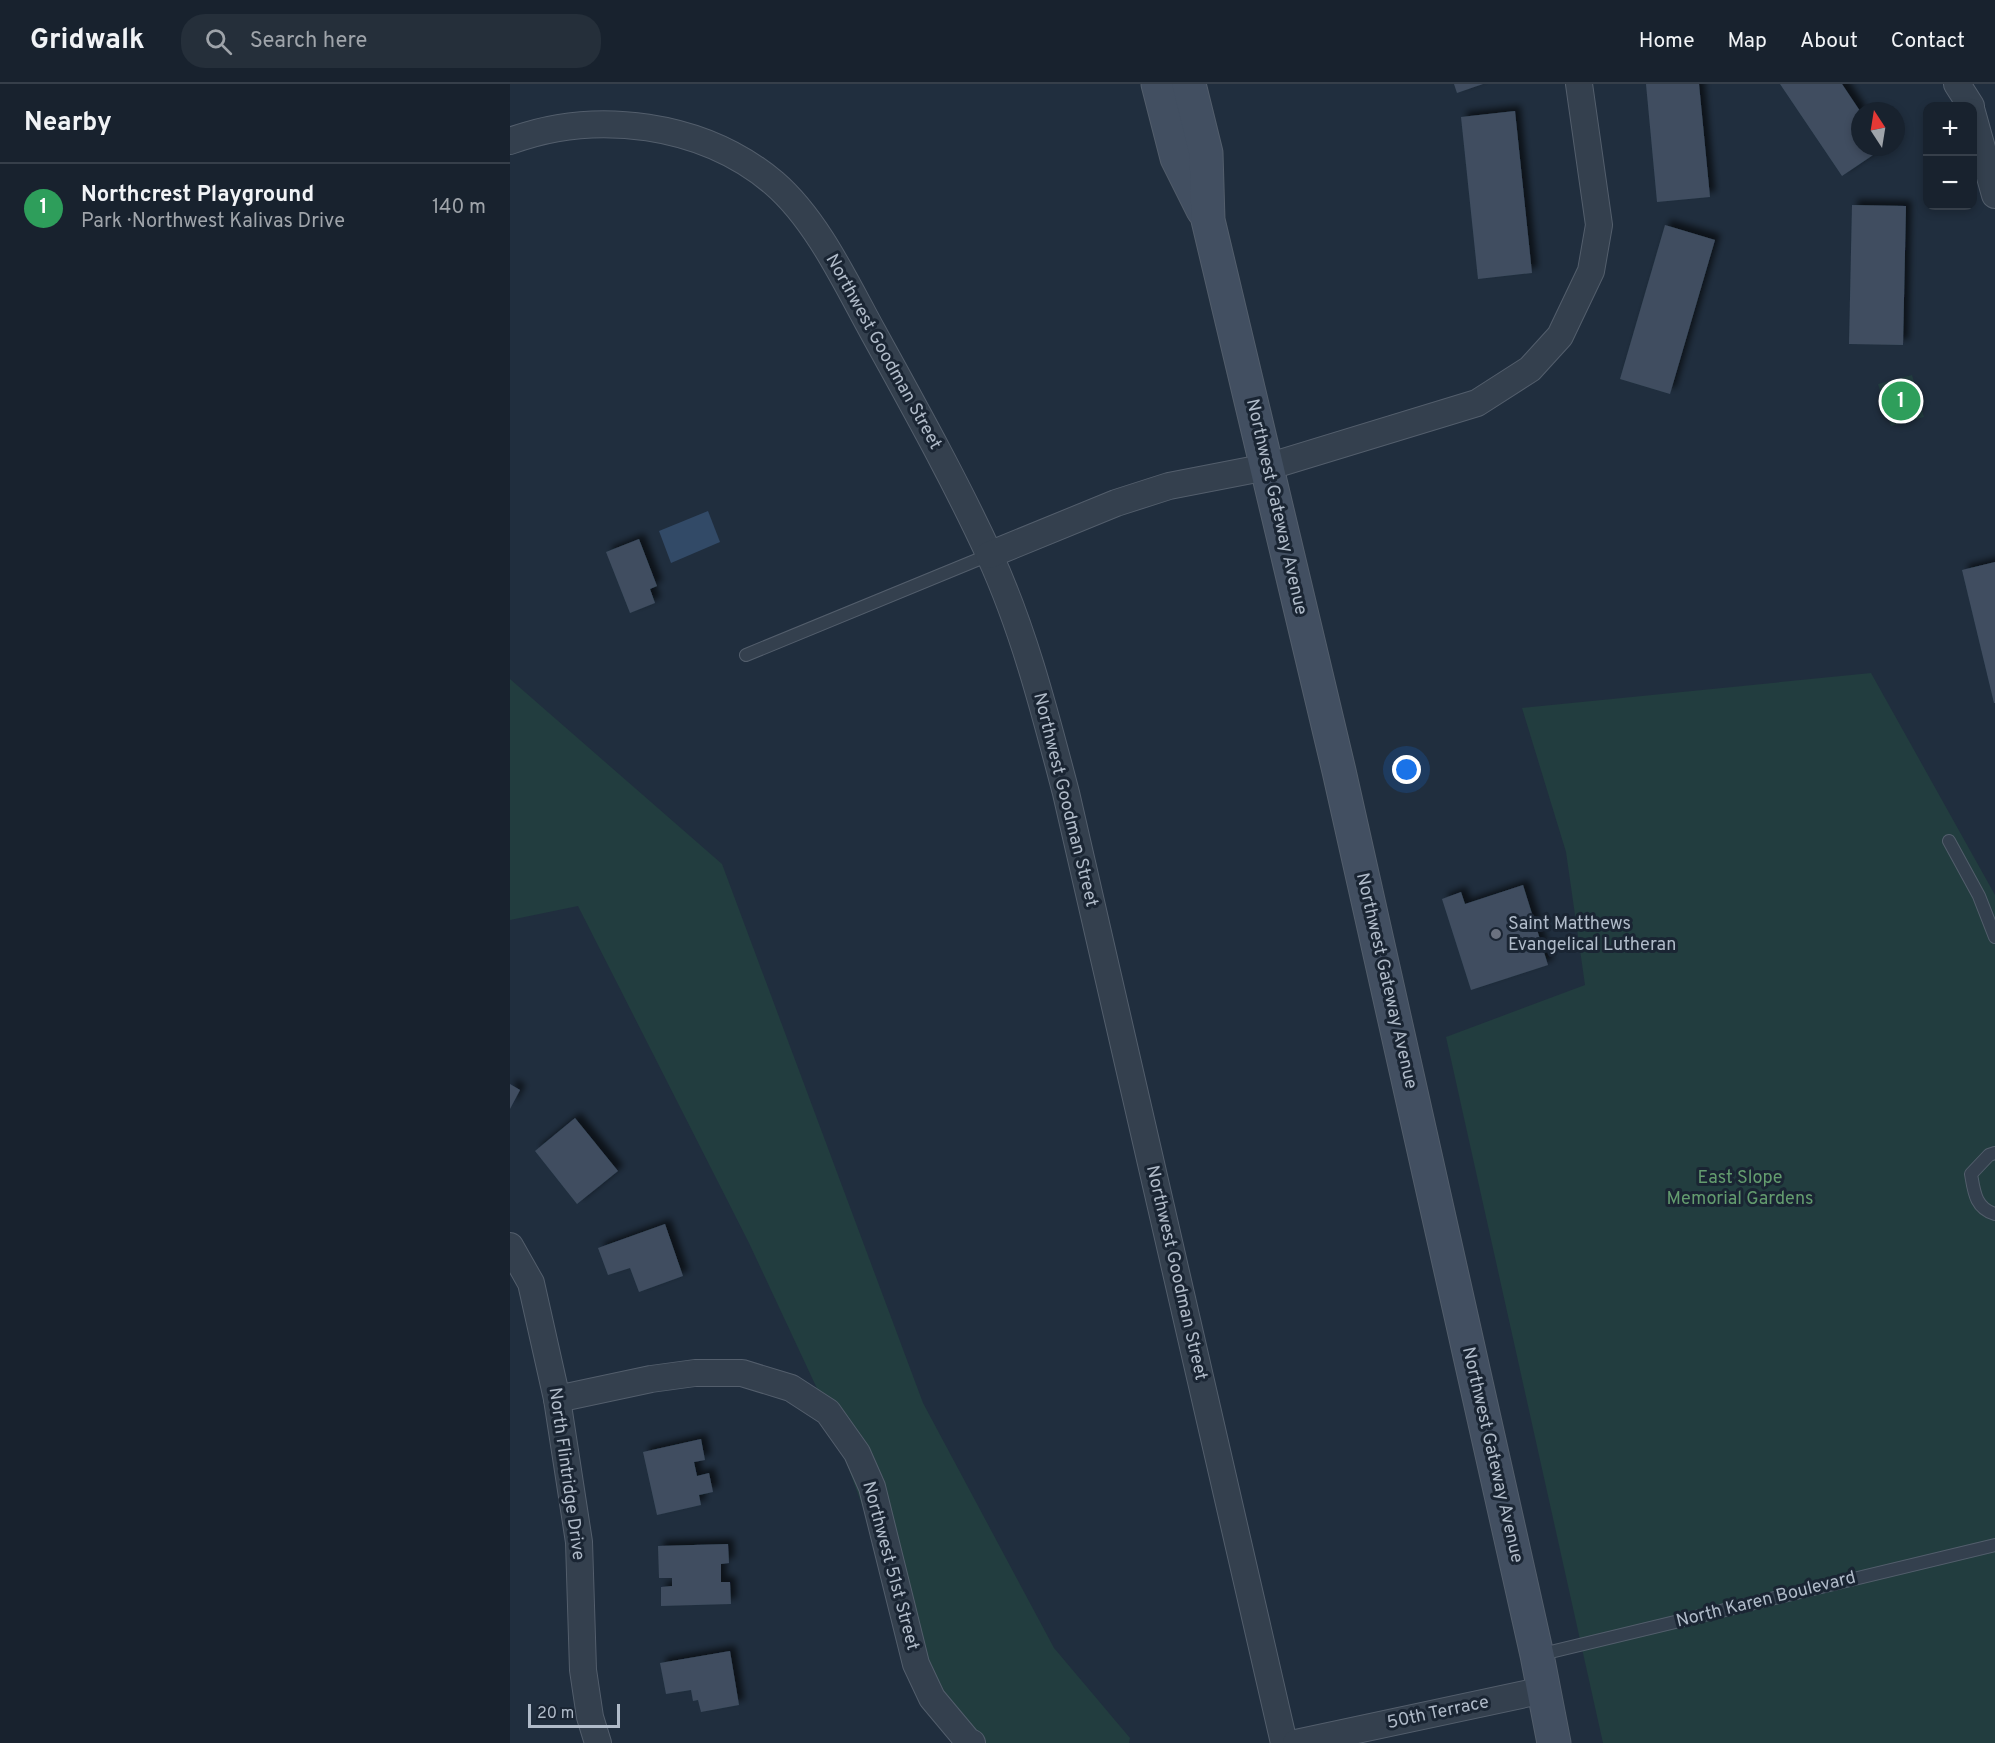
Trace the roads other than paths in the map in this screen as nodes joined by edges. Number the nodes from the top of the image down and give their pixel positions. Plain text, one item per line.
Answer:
1 (1158, 84) edge
2 (1189, 84) edge
3 (1579, 84) edge
4 (1957, 84) edge
5 (1968, 102) edge
6 (1977, 130) edge
7 (510, 141) edge
8 (1995, 195) edge
9 (1208, 220) junction
10 (1267, 467) junction
11 (989, 555) junction
12 (746, 655) dead end
13 (1949, 841) dead end
14 (1995, 937) edge
15 (1995, 1152) edge
16 (1995, 1214) edge
17 (510, 1246) edge
18 (557, 1399) junction
19 (1995, 1545) edge
20 (1536, 1655) junction
21 (1544, 1690) junction
22 (598, 1743) edge
23 (972, 1743) edge
24 (1284, 1743) edge
25 (1296, 1743) edge
26 (1554, 1743) edge

1 - 9 main road, Northwest Gateway Avenue
2 - 9 main road, Northwest Gateway Avenue
3 - 10 street
4 - 5 street
6 - 8 street
7 - 11 street, Northwest Goodman Street
9 - 10 main road, Northwest Gateway Avenue
10 - 11 street
10 - 20 main road, Northwest Gateway Avenue
11 - 12 lane
11 - 24 street, Northwest Goodman Street
13 - 14 lane
15 - 16 lane
17 - 18 street, North Flintridge Drive
18 - 22 street, North Flintridge Drive
18 - 23 street, Northwest 51st Street
19 - 20 lane, North Karen Boulevard
20 - 21 main road, Northwest Gateway Avenue
21 - 25 street, 50th Terrace
21 - 26 main road, Northwest Gateway Avenue

